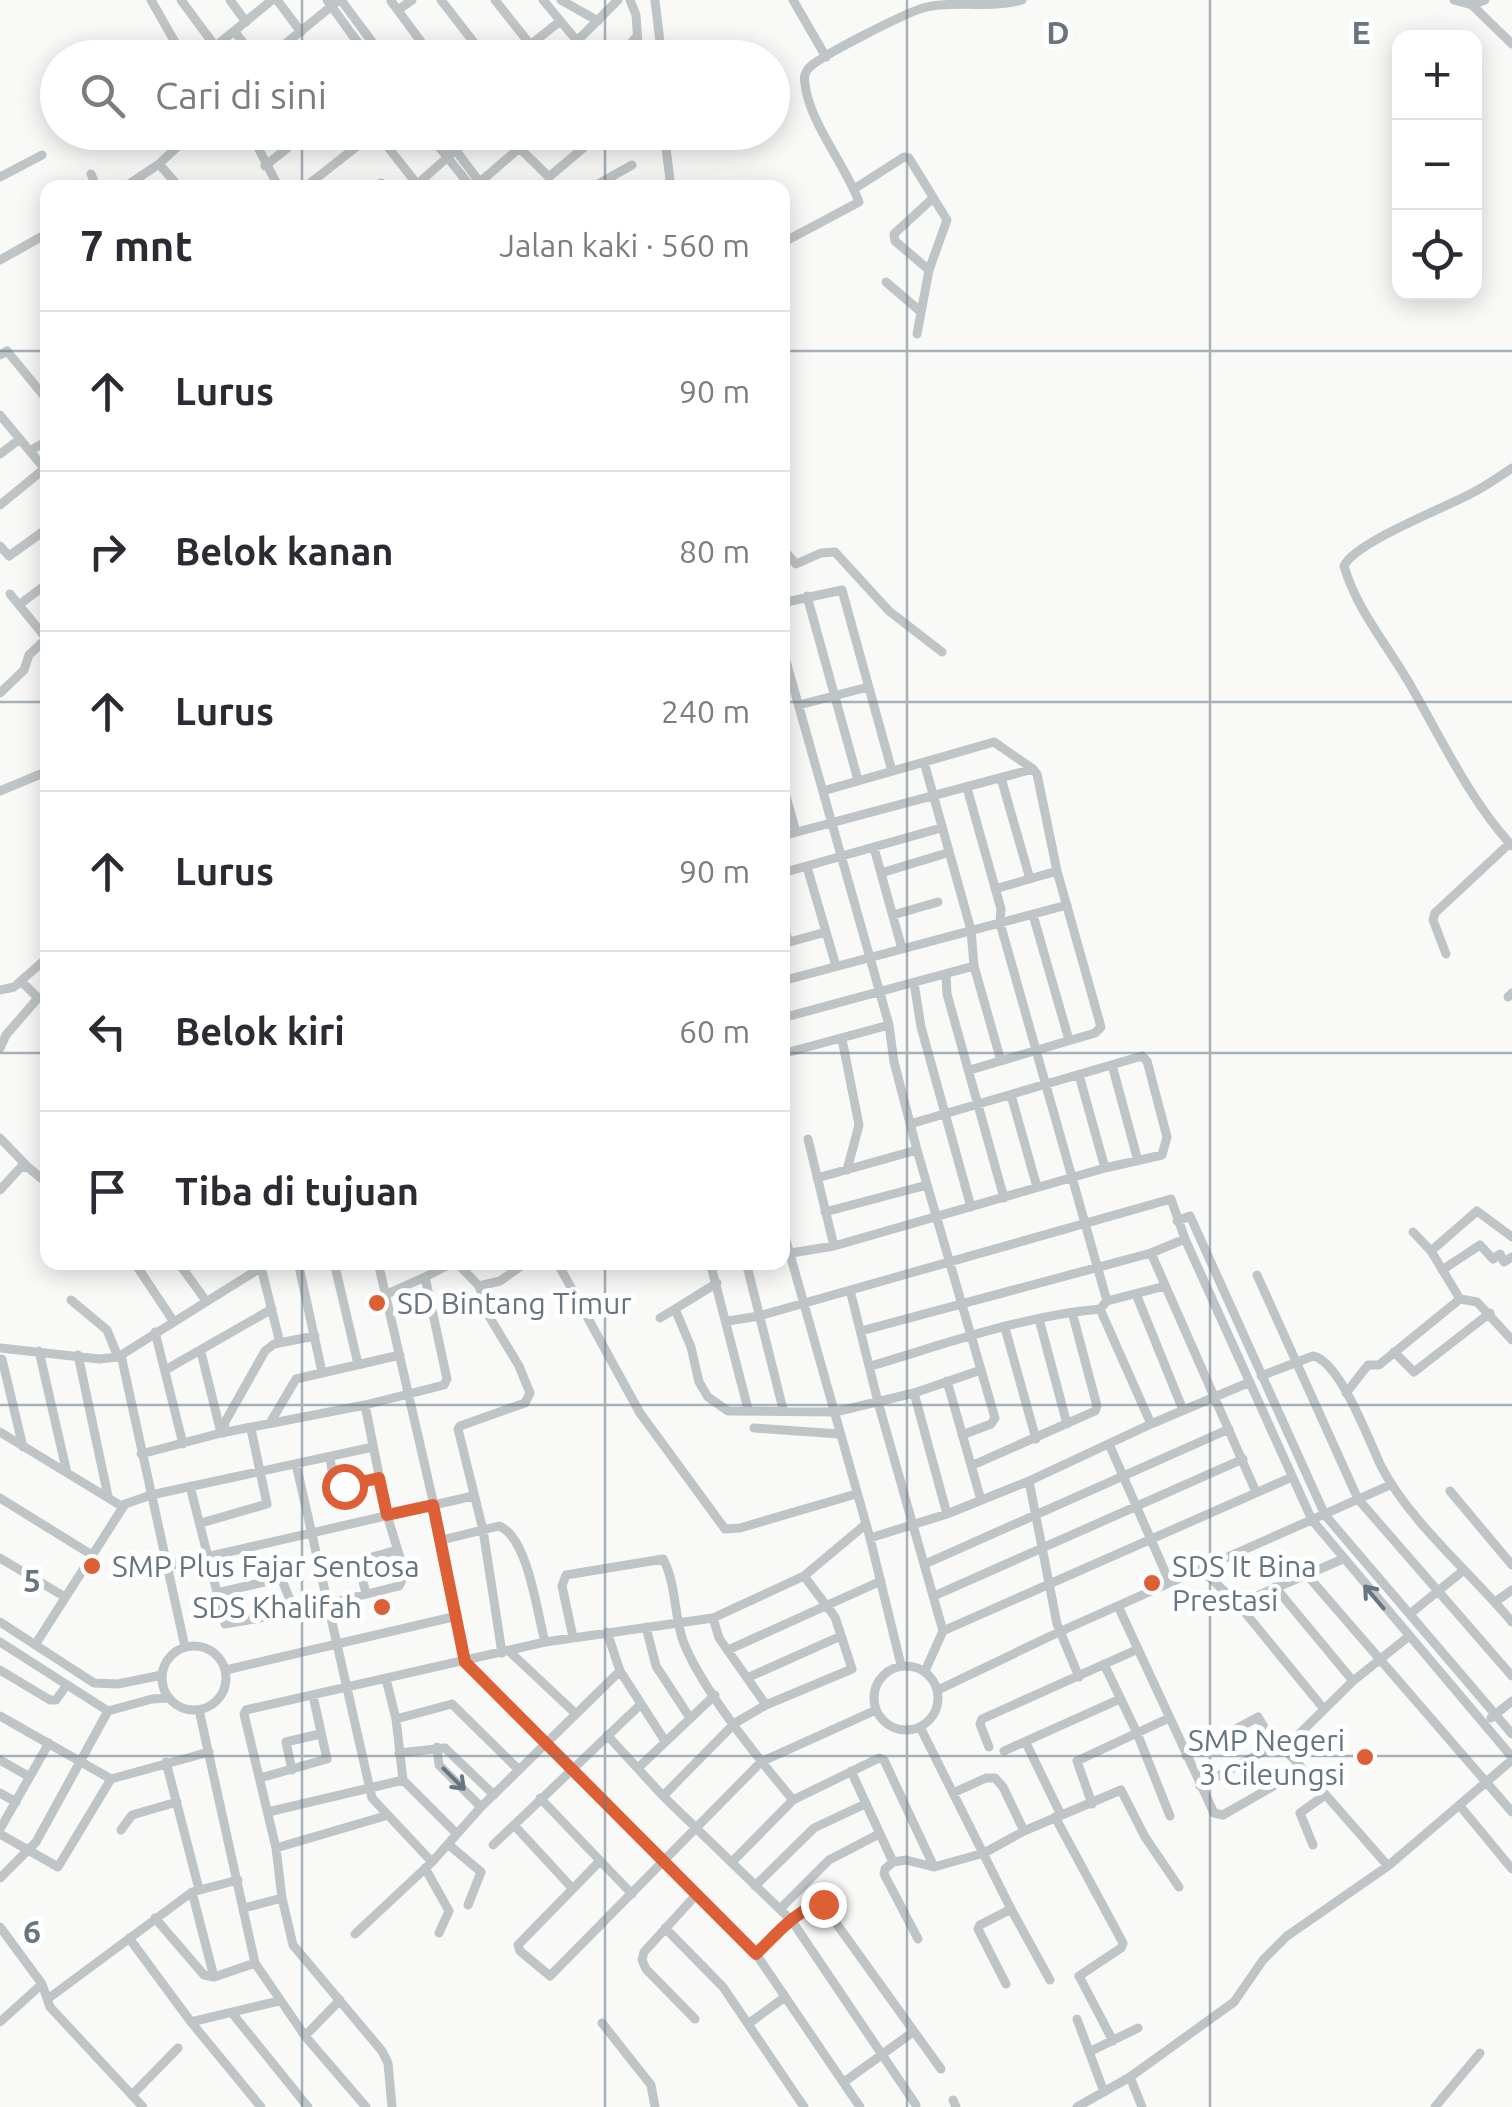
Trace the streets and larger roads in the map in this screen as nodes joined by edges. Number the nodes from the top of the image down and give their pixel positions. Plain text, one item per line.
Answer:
1 (151, 0) edge
2 (180, 0) edge
3 (230, 0) edge
4 (274, 0) edge
5 (412, 0) edge
6 (441, 0) edge
7 (496, 0) edge
8 (543, 0) edge
9 (561, 0) edge
10 (618, 0) edge
11 (630, 0) edge
12 (654, 0) edge
13 (664, 0) edge
14 (793, 0) edge
15 (1022, 0) edge
16 (1454, 0) edge
17 (1485, 0) edge
18 (335, 1) edge
19 (391, 1) edge
20 (923, 3) edge
21 (1472, 6) junction
22 (398, 10) junction
23 (598, 21) junction
24 (246, 22) junction
25 (559, 22) junction
26 (235, 32) junction
27 (301, 32) junction
28 (638, 34) junction
29 (174, 40) edge
30 (211, 40) edge
31 (224, 40) edge
32 (241, 40) edge
33 (291, 40) edge
34 (356, 40) edge
35 (369, 40) edge
36 (420, 40) edge
37 (472, 40) edge
38 (526, 40) edge
39 (536, 40) edge
40 (575, 40) edge
41 (577, 40) edge
42 (635, 40) edge
43 (638, 40) edge
44 (660, 40) edge
45 (1512, 44) edge
46 (826, 57) junction
47 (174, 150) edge
48 (258, 150) edge
49 (285, 150) edge
50 (353, 150) edge
51 (389, 150) edge
52 (447, 150) edge
53 (450, 150) edge
54 (457, 150) edge
55 (581, 150) edge
56 (666, 150) edge
57 (519, 151) joint
58 (42, 155) dead end
59 (452, 155) junction
60 (159, 164) junction
61 (632, 165) dead end
62 (265, 166) junction
63 (91, 174) dead end
64 (0, 177) edge
65 (94, 180) edge
66 (135, 180) edge
67 (173, 180) edge
68 (275, 180) edge
69 (314, 180) edge
70 (411, 180) edge
71 (422, 180) edge
72 (474, 180) edge
73 (486, 180) edge
74 (605, 180) edge
75 (670, 180) edge
76 (854, 188) junction
77 (932, 199) junction
78 (40, 238) edge
79 (790, 239) edge
80 (0, 260) edge
81 (929, 270) junction
82 (886, 282) dead end
83 (921, 312) junction
84 (917, 334) dead end
85 (0, 338) edge
86 (4, 353) edge
87 (40, 392) edge
88 (0, 415) edge
89 (20, 439) junction
90 (40, 445) edge
91 (30, 451) junction
92 (0, 454) edge
93 (40, 464) edge
94 (1512, 468) edge
95 (40, 475) edge
96 (0, 505) edge
97 (40, 529) edge
98 (2, 552) edge
99 (790, 557) edge
100 (40, 589) edge
101 (10, 594) dead end
102 (807, 596) junction
103 (790, 601) edge
104 (20, 604) junction
105 (40, 629) edge
106 (40, 644) edge
107 (942, 652) dead end
108 (790, 678) edge
109 (868, 686) junction
110 (0, 693) edge
111 (834, 696) junction
112 (799, 705) junction
113 (924, 762) junction
114 (1032, 769) junction
115 (892, 771) junction
116 (40, 774) edge
117 (1001, 778) junction
118 (858, 780) junction
119 (967, 788) junction
120 (0, 791) edge
121 (823, 791) junction
122 (934, 796) junction
123 (790, 811) edge
124 (833, 824) junction
125 (941, 828) junction
126 (796, 832) junction
127 (790, 834) edge
128 (1511, 845) edge
129 (874, 848) junction
130 (947, 853) junction
131 (842, 858) junction
132 (807, 867) junction
133 (790, 871) edge
134 (1057, 871) junction
135 (880, 873) junction
136 (1030, 879) junction
137 (996, 889) junction
138 (938, 902) dead end
139 (1066, 905) junction
140 (893, 915) junction
141 (1032, 915) junction
142 (1000, 922) junction
143 (971, 930) junction
144 (826, 932) junction
145 (790, 942) edge
146 (902, 949) junction
147 (1446, 954) dead end
148 (870, 958) junction
149 (40, 964) edge
150 (836, 966) junction
151 (974, 966) junction
152 (946, 974) junction
153 (790, 979) edge
154 (21, 981) junction
155 (914, 983) junction
156 (0, 990) edge
157 (880, 991) junction
158 (40, 996) edge
159 (40, 1001) edge
160 (790, 1016) edge
161 (889, 1025) junction
162 (842, 1039) junction
163 (1069, 1040) junction
164 (0, 1048) edge
165 (1034, 1050) junction
166 (790, 1052) edge
167 (1001, 1061) junction
168 (1112, 1065) junction
169 (970, 1070) junction
170 (1079, 1075) junction
171 (1044, 1085) junction
172 (1010, 1096) junction
173 (979, 1104) junction
174 (946, 1113) junction
175 (910, 1124) junction
176 (0, 1138) edge
177 (808, 1139) dead end
178 (917, 1150) junction
179 (1138, 1161) junction
180 (29, 1168) junction
181 (1105, 1168) junction
182 (847, 1170) junction
183 (40, 1177) edge
184 (817, 1178) junction
185 (1071, 1178) junction
186 (927, 1185) junction
187 (1037, 1188) junction
188 (0, 1190) edge
189 (1004, 1198) junction
190 (971, 1207) junction
191 (825, 1212) junction
192 (936, 1218) junction
193 (1177, 1221) junction
194 (1084, 1225) junction
195 (1413, 1232) dead end
196 (1512, 1237) edge
197 (1185, 1240) junction
198 (834, 1246) junction
199 (790, 1250) edge
200 (1431, 1251) junction
201 (791, 1253) junction
202 (1151, 1253) junction
203 (1512, 1257) edge
204 (950, 1262) junction
205 (1095, 1266) junction
206 (139, 1270) edge
207 (184, 1270) edge
208 (258, 1270) edge
209 (267, 1270) edge
210 (300, 1270) edge
211 (336, 1270) edge
212 (380, 1270) edge
213 (441, 1270) edge
214 (463, 1270) edge
215 (516, 1270) edge
216 (561, 1270) edge
217 (713, 1270) edge
218 (748, 1270) edge
219 (1442, 1270) junction
220 (1257, 1274) dead end
221 (425, 1277) junction
222 (717, 1284) junction
223 (478, 1286) junction
224 (1165, 1286) junction
225 (850, 1290) junction
226 (387, 1294) junction
227 (1136, 1294) junction
228 (1460, 1299) junction
229 (71, 1300) dead end
230 (206, 1301) junction
231 (802, 1303) junction
232 (962, 1303) junction
233 (1104, 1305) junction
234 (272, 1308) junction
235 (675, 1309) junction
236 (1072, 1312) junction
237 (1490, 1313) junction
238 (759, 1316) junction
239 (660, 1318) dead end
240 (1039, 1320) junction
241 (728, 1321) junction
242 (174, 1322) junction
243 (1005, 1328) junction
244 (862, 1331) junction
245 (156, 1332) junction
246 (1511, 1335) edge
247 (315, 1336) junction
248 (972, 1336) junction
249 (280, 1343) junction
250 (39, 1351) junction
251 (201, 1352) junction
252 (1394, 1352) junction
253 (2, 1354) edge
254 (400, 1355) junction
255 (78, 1356) junction
256 (119, 1356) junction
257 (1297, 1362) junction
258 (358, 1364) junction
259 (870, 1366) junction
260 (167, 1369) junction
261 (980, 1370) junction
262 (322, 1372) junction
263 (1261, 1376) junction
264 (946, 1381) junction
265 (1250, 1382) junction
266 (914, 1393) junction
267 (1346, 1394) junction
268 (408, 1395) junction
269 (1216, 1398) junction
270 (878, 1402) junction
271 (365, 1405) junction
272 (783, 1409) junction
273 (748, 1410) junction
274 (1182, 1410) junction
275 (836, 1412) junction
276 (270, 1423) junction
277 (1067, 1424) junction
278 (1151, 1424) junction
279 (754, 1428) dead end
280 (1229, 1428) junction
281 (252, 1429) junction
282 (0, 1432) edge
283 (222, 1433) junction
284 (839, 1434) junction
285 (962, 1435) junction
286 (1036, 1439) junction
287 (184, 1444) junction
288 (1109, 1444) junction
289 (23, 1447) junction
290 (373, 1447) junction
291 (141, 1454) junction
292 (330, 1457) junction
293 (1242, 1459) junction
294 (296, 1464) junction
295 (971, 1466) junction
296 (260, 1470) junction
297 (68, 1473) junction
298 (1123, 1476) junction
299 (1292, 1476) junction
300 (379, 1478) junction
301 (1030, 1481) junction
302 (1390, 1485) junction
303 (190, 1486) junction
304 (1450, 1491) dead end
305 (1256, 1492) junction
306 (856, 1494) junction
307 (151, 1495) junction
308 (108, 1496) junction
309 (473, 1496) junction
310 (0, 1498) edge
311 (1358, 1499) junction
312 (980, 1500) junction
313 (433, 1505) junction
314 (1136, 1506) junction
315 (123, 1507) junction
316 (948, 1514) junction
317 (387, 1515) junction
318 (1037, 1515) junction
319 (1325, 1515) junction
320 (1312, 1520) junction
321 (201, 1522) junction
322 (866, 1524) junction
323 (912, 1524) junction
324 (483, 1530) junction
325 (312, 1532) junction
326 (870, 1538) junction
327 (1150, 1538) junction
328 (442, 1540) junction
329 (1043, 1548) junction
330 (397, 1550) junction
331 (92, 1555) junction
332 (208, 1557) junction
333 (0, 1558) edge
334 (1343, 1560) junction
335 (925, 1564) junction
336 (168, 1566) junction
337 (1512, 1566) edge
338 (1202, 1570) junction
339 (1464, 1570) junction
340 (1308, 1575) junction
341 (804, 1576) junction
342 (881, 1580) junction
343 (1170, 1583) junction
344 (1050, 1584) junction
345 (1274, 1587) junction
346 (1438, 1590) junction
347 (1512, 1590) edge
348 (217, 1593) junction
349 (366, 1594) junction
350 (934, 1596) junction
351 (65, 1597) junction
352 (1496, 1602) junction
353 (328, 1604) junction
354 (1238, 1604) junction
355 (825, 1605) junction
356 (1118, 1606) junction
357 (295, 1612) junction
358 (1411, 1613) junction
359 (457, 1616) junction
360 (713, 1618) junction
361 (0, 1622) edge
362 (678, 1622) junction
363 (1512, 1622) edge
364 (646, 1627) junction
365 (943, 1631) junction
366 (607, 1632) junction
367 (1059, 1632) junction
368 (841, 1636) junction
369 (574, 1637) junction
370 (1408, 1637) junction
371 (0, 1642) edge
372 (544, 1642) junction
373 (337, 1644) junction
374 (35, 1645) junction
375 (185, 1646) junction
376 (728, 1650) junction
377 (1136, 1650) junction
378 (506, 1652) junction
379 (465, 1662) junction
380 (1380, 1662) junction
381 (1104, 1664) junction
382 (902, 1666) junction
383 (0, 1670) edge
384 (226, 1670) junction
385 (620, 1671) junction
386 (926, 1671) junction
387 (162, 1675) junction
388 (1079, 1676) junction
389 (1512, 1676) edge
390 (747, 1678) junction
391 (386, 1679) junction
392 (1353, 1681) junction
393 (347, 1685) junction
394 (66, 1686) junction
395 (938, 1690) junction
396 (715, 1695) junction
397 (313, 1696) junction
398 (168, 1698) junction
399 (1120, 1699) junction
400 (1512, 1701) edge
401 (640, 1705) junction
402 (766, 1706) junction
403 (1324, 1709) junction
404 (199, 1710) junction
405 (876, 1710) junction
406 (108, 1711) junction
407 (574, 1714) junction
408 (1495, 1715) junction
409 (0, 1716) edge
410 (690, 1718) junction
411 (1168, 1718) junction
412 (396, 1719) junction
413 (1484, 1723) junction
414 (735, 1724) junction
415 (920, 1727) junction
416 (1137, 1733) junction
417 (320, 1734) junction
418 (1512, 1734) edge
419 (606, 1735) junction
420 (665, 1741) junction
421 (49, 1743) junction
422 (1026, 1743) junction
423 (546, 1744) junction
424 (436, 1747) junction
425 (990, 1747) dead end
426 (1280, 1747) junction
427 (209, 1752) junction
428 (1004, 1752) dead end
429 (399, 1753) junction
430 (1186, 1756) junction
431 (1512, 1758) edge
432 (0, 1760) edge
433 (79, 1761) junction
434 (166, 1762) junction
435 (761, 1762) junction
436 (638, 1768) junction
437 (1303, 1768) junction
438 (570, 1769) junction
439 (292, 1770) junction
440 (519, 1770) junction
441 (852, 1771) junction
442 (28, 1776) junction
443 (260, 1778) junction
444 (111, 1779) junction
445 (404, 1780) junction
446 (1485, 1782) junction
447 (1200, 1786) junction
448 (369, 1788) junction
449 (0, 1793) edge
450 (953, 1793) junction
451 (494, 1795) junction
452 (1325, 1795) junction
453 (663, 1796) junction
454 (540, 1798) junction
455 (793, 1800) junction
456 (16, 1802) junction
457 (177, 1802) junction
458 (865, 1804) junction
459 (1092, 1804) junction
460 (1460, 1806) junction
461 (481, 1807) junction
462 (268, 1812) junction
463 (1512, 1812) edge
464 (385, 1816) junction
465 (1058, 1816) junction
466 (1170, 1816) dead end
467 (514, 1825) junction
468 (697, 1828) junction
469 (121, 1830) dead end
470 (1024, 1831) junction
471 (0, 1832) edge
472 (456, 1834) junction
473 (879, 1834) junction
474 (448, 1844) junction
475 (493, 1845) dead end
476 (1313, 1845) dead end
477 (26, 1848) junction
478 (276, 1848) junction
479 (984, 1853) junction
480 (599, 1862) junction
481 (663, 1862) junction
482 (732, 1862) junction
483 (894, 1862) junction
484 (428, 1865) junction
485 (1388, 1866) junction
486 (934, 1867) junction
487 (1512, 1869) edge
488 (0, 1877) edge
489 (238, 1880) junction
490 (756, 1886) junction
491 (1179, 1887) dead end
492 (572, 1888) junction
493 (196, 1890) junction
494 (632, 1894) junction
495 (696, 1895) junction
496 (282, 1898) junction
497 (468, 1905) dead end
498 (244, 1908) junction
499 (781, 1908) junction
500 (1012, 1909) junction
501 (155, 1918) junction
502 (792, 1921) junction
503 (0, 1927) edge
504 (665, 1928) junction
505 (439, 1932) dead end
506 (355, 1934) dead end
507 (128, 1938) junction
508 (918, 1940) dead end
509 (756, 1954) junction
510 (256, 1964) junction
511 (214, 1977) junction
512 (1050, 1980) dead end
513 (42, 1984) junction
514 (1006, 1984) dead end
515 (785, 1997) junction
516 (49, 1998) junction
517 (340, 2000) junction
518 (279, 2001) junction
519 (232, 2014) junction
520 (695, 2018) dead end
521 (1077, 2019) dead end
522 (0, 2022) edge
523 (191, 2022) junction
524 (602, 2023) dead end
525 (748, 2024) junction
526 (1138, 2028) dead end
527 (913, 2032) junction
528 (305, 2036) junction
529 (1114, 2041) junction
530 (178, 2048) dead end
531 (1089, 2052) junction
532 (1480, 2052) dead end
533 (882, 2056) junction
534 (941, 2069) dead end
535 (1130, 2077) junction
536 (844, 2082) junction
537 (1104, 2092) junction
538 (133, 2094) junction
539 (916, 2106) edge
540 (143, 2107) edge
541 (261, 2107) edge
542 (308, 2107) edge
543 (366, 2107) edge
544 (392, 2107) edge
545 (655, 2107) edge
546 (804, 2107) edge
547 (860, 2107) edge
548 (1078, 2107) edge
549 (1142, 2107) edge
550 (1435, 2107) edge

1 - 29 street
2 - 30 street
3 - 24 street
4 - 24 street
4 - 27 street
5 - 22 street
6 - 37 street
7 - 38 street
8 - 25 street
9 - 23 street
10 - 23 street
11 - 28 street
12 - 13 street
12 - 44 street
14 - 46 street
15 - 20 street
16 - 21 street
17 - 21 street
18 - 27 street
18 - 34 street
18 - 35 street
19 - 22 street
20 - 46 street
21 - 45 street
22 - 36 street
23 - 41 street
24 - 26 street
25 - 39 street
25 - 40 street
26 - 31 street
26 - 32 street
27 - 33 street
28 - 42 street
28 - 43 street
46 - 76 street
47 - 60 street
48 - 62 street
49 - 62 street
50 - 69 street
51 - 70 street
52 - 59 street
53 - 59 street
54 - 59 street
55 - 57 street
56 - 75 street
57 - 73 street
58 - 64 street
59 - 71 street
59 - 72 street
60 - 66 street
60 - 67 street
61 - 74 street
62 - 68 street
63 - 65 street
76 - 77 street
76 - 79 street
77 - 81 street
77 - 81 street
78 - 80 street
81 - 83 street
82 - 83 street
83 - 84 street
85 - 86 street
86 - 87 street
88 - 89 street
89 - 91 street
89 - 92 street
90 - 91 street
91 - 93 street
94 - 128 street
95 - 96 street
97 - 98 street
99 - 107 street
100 - 104 street
101 - 104 street
102 - 103 street
102 - 109 street
102 - 111 street
104 - 105 street
106 - 110 street
108 - 112 street
109 - 111 street
109 - 115 street
111 - 112 street
111 - 118 street
112 - 121 street
113 - 114 street
113 - 115 street
113 - 122 street
114 - 117 street
114 - 134 street
115 - 118 street
116 - 120 street
117 - 119 street
117 - 136 street
118 - 121 street
119 - 122 street
119 - 137 street
121 - 124 street
122 - 124 street
122 - 125 street
123 - 126 street
124 - 126 street
124 - 131 street
125 - 129 street
125 - 130 street
126 - 127 street
128 - 147 street
129 - 131 street
129 - 135 street
130 - 135 street
130 - 143 street
131 - 132 street
131 - 148 street
132 - 133 street
132 - 144 street
134 - 136 street
134 - 139 street
135 - 140 street
136 - 137 street
137 - 142 street
138 - 140 street
139 - 141 street
139 - 163 street
140 - 146 street
141 - 142 street
141 - 163 street
142 - 143 street
142 - 165 street
143 - 146 street
143 - 151 street
144 - 145 street
144 - 150 street
146 - 148 street
148 - 150 street
148 - 157 street
149 - 154 street
150 - 153 street
151 - 152 street
151 - 167 street
152 - 155 street
152 - 169 street
154 - 156 street
154 - 158 street
155 - 157 street
155 - 174 street
157 - 160 street
157 - 161 street
159 - 164 street
161 - 162 street
161 - 175 street
162 - 166 street
162 - 182 street
163 - 165 street
165 - 167 street
165 - 171 street
167 - 169 street
168 - 170 street
168 - 179 street
168 - 179 street
169 - 173 street
170 - 171 street
170 - 181 street
171 - 172 street
171 - 185 street
172 - 173 street
172 - 187 street
173 - 174 street
173 - 189 street
174 - 175 street
174 - 190 street
175 - 178 street
176 - 180 street
177 - 184 street
178 - 182 street
178 - 186 street
179 - 181 street
180 - 183 street
180 - 188 street
181 - 185 street
182 - 184 street
184 - 191 street
185 - 187 street
185 - 194 street
186 - 191 street
186 - 192 street
187 - 189 street
189 - 190 street
190 - 192 street
191 - 198 street
192 - 198 street
192 - 204 street
193 - 194 street
193 - 197 street
193 - 263 street
194 - 204 street
194 - 205 street
195 - 200 street
196 - 200 street
197 - 202 street
197 - 265 street
198 - 201 street
199 - 201 street
200 - 219 street
201 - 231 street
202 - 205 street
202 - 224 street
203 - 219 street
204 - 225 street
204 - 232 street
205 - 232 street
205 - 233 street
206 - 242 street
207 - 230 street
208 - 230 street
209 - 234 street
210 - 247 street
211 - 258 street
212 - 226 street
213 - 221 street
214 - 223 street
215 - 223 street
216 - 306 street
217 - 222 street
218 - 238 street
219 - 228 street
220 - 257 street
221 - 226 street
221 - 268 street
222 - 235 street
222 - 241 street
223 - 309 street
224 - 227 street
224 - 269 street
225 - 231 street
225 - 244 street
226 - 254 street
227 - 233 street
227 - 274 street
228 - 237 street
228 - 252 street
229 - 256 street
230 - 242 street
231 - 238 street
231 - 275 street
232 - 244 street
232 - 248 street
233 - 236 street
233 - 278 street
234 - 249 street
234 - 251 street
235 - 239 street
235 - 273 street
236 - 240 street
236 - 277 street
237 - 246 street
237 - 252 street
238 - 241 street
238 - 272 street
240 - 243 street
240 - 277 street
241 - 273 street
242 - 245 street
243 - 248 street
243 - 286 street
244 - 259 street
245 - 256 street
245 - 260 street
247 - 249 street
247 - 262 street
248 - 259 street
248 - 261 street
249 - 283 street
250 - 253 street
250 - 255 street
250 - 297 street
251 - 260 street
251 - 283 street
252 - 267 street
253 - 289 street
254 - 258 street
254 - 268 street
255 - 256 street
255 - 308 street
256 - 291 street
257 - 263 street
257 - 267 street
257 - 311 street
258 - 262 street
259 - 270 street
260 - 287 street
261 - 264 street
261 - 285 street
262 - 276 street
263 - 319 street
264 - 266 street
264 - 285 street
265 - 269 street
265 - 299 street
266 - 270 street
266 - 316 street
267 - 302 street
268 - 271 street
268 - 313 street
269 - 274 street
269 - 280 street
270 - 275 street
270 - 323 street
271 - 276 street
271 - 290 street
272 - 273 street
272 - 275 street
274 - 278 street
275 - 284 street
276 - 281 street
277 - 286 street
278 - 288 street
279 - 284 street
280 - 293 street
280 - 298 street
281 - 283 street
281 - 296 street
282 - 289 street
283 - 287 street
284 - 306 street
285 - 295 street
286 - 295 street
287 - 291 street
288 - 298 street
288 - 301 street
289 - 297 street
290 - 292 street
290 - 300 street
291 - 307 street
292 - 294 street
292 - 300 street
293 - 305 street
293 - 314 street
294 - 296 street
294 - 325 street
295 - 312 street
296 - 303 street
296 - 321 street
297 - 308 street
298 - 314 street
298 - 318 street
299 - 305 street
299 - 320 street
300 - 317 street
301 - 312 street
301 - 318 street
302 - 311 street
302 - 339 street
303 - 307 street
303 - 321 street
304 - 337 street
305 - 327 street
306 - 322 street
307 - 315 street
307 - 336 street
308 - 315 street
309 - 313 street
309 - 324 street
310 - 331 street
311 - 319 street
311 - 346 street
312 - 316 street
313 - 317 street
313 - 328 street
314 - 327 street
314 - 329 street
315 - 331 street
316 - 323 street
317 - 325 street
317 - 330 street
318 - 329 street
318 - 335 street
319 - 320 street
319 - 358 street
320 - 334 street
320 - 338 street
321 - 332 street
322 - 326 street
322 - 341 street
323 - 326 street
323 - 335 street
324 - 328 street
324 - 372 street
324 - 378 street
325 - 332 street
325 - 353 street
326 - 342 street
327 - 343 street
327 - 344 street
328 - 359 street
329 - 344 street
329 - 350 street
330 - 349 street
330 - 349 street
331 - 351 street
332 - 336 street
332 - 348 street
333 - 351 street
334 - 340 street
370 -> 334 street
335 - 350 street
336 - 375 street
338 - 343 street
338 - 354 street
339 - 346 street
339 - 352 street
340 - 345 street
340 - 380 street
341 - 355 street
341 - 360 street
342 - 355 street
342 - 382 street
343 - 356 street
344 - 365 street
344 - 367 street
345 - 354 street
345 - 392 street
346 - 358 street
346 - 389 street
347 - 352 street
348 - 357 street
348 - 357 street
349 - 353 street
350 - 365 street
351 - 374 street
352 - 363 street
353 - 357 street
353 - 373 street
354 - 403 street
355 - 368 street
355 - 376 street
356 - 367 street
356 - 377 street
358 - 408 street
359 - 373 street
359 - 379 street
360 - 362 street
360 - 376 street
361 - 374 street
362 - 364 street
362 - 369 street
362 - 396 street
364 - 366 street
364 - 410 street
365 - 386 street
366 - 369 street
366 - 385 street
367 - 388 street
367 - 395 street
368 - 390 street
368 - 402 street
369 - 372 street
370 - 380 street
370 - 413 street
371 - 394 street
372 - 378 street
373 - 384 street
373 - 393 street
374 - 387 street
375 - 384 street
375 - 387 street
376 - 390 street
377 - 381 street
377 - 411 street
378 - 379 street
378 - 407 street
379 - 391 street
379 - 423 street
380 - 392 street
380 - 446 street
381 - 388 street
381 - 399 street
382 - 386 street
382 - 405 street
383 - 394 street
384 - 404 street
385 - 401 street
385 - 407 street
386 - 395 street
387 - 398 street
388 - 425 street
390 - 402 street
391 - 393 street
391 - 412 street
392 - 403 street
393 - 397 street
393 - 448 street
394 - 406 street
395 - 415 street
396 - 410 street
396 - 414 street
397 - 417 street
397 - 443 street
398 - 404 street
398 - 406 street
399 - 416 street
399 - 422 street
400 - 408 street
401 - 419 street
401 - 420 street
402 - 414 street
403 - 426 street
404 - 427 street
405 - 415 street
405 - 435 street
406 - 433 street
407 - 423 street
408 - 413 street
408 - 418 street
409 - 421 street
410 - 420 street
411 - 416 street
411 - 430 street
412 - 429 street
412 - 440 street
413 - 431 street
414 - 435 street
414 - 453 street
415 - 450 street
416 - 459 street
416 - 466 street
417 - 439 street
417 - 439 street
419 - 436 street
419 - 438 street
420 - 436 street
421 - 433 street
421 - 442 street
422 - 428 street
422 - 465 street
423 - 438 street
423 - 440 street
424 - 429 street
424 - 451 street
424 -> 461 street
426 - 430 street
426 - 437 street
426 - 447 street
427 - 434 street
427 - 489 street
429 - 445 street
430 - 447 street
431 - 446 street
432 - 442 street
433 - 444 street
433 - 477 street
434 - 444 street
434 - 457 street
435 - 455 street
435 - 468 street
436 - 453 street
437 - 447 street
437 - 452 street
438 - 454 street
438 - 481 street
439 - 443 street
440 - 451 street
441 - 455 street
441 - 458 street
441 - 486 street
442 - 456 street
443 - 462 street
444 - 477 street
445 - 448 street
445 - 472 street
446 - 460 street
446 - 463 street
448 - 462 street
448 - 464 street
449 - 456 street
450 - 470 street
450 - 479 street
451 - 461 street
452 - 476 street
452 - 485 street
453 - 468 street
454 - 467 street
454 - 480 street
455 - 482 street
456 - 471 street
457 - 469 street
457 - 493 street
458 - 473 street
458 - 490 street
459 - 465 street
459 - 491 street
460 - 485 street
460 - 487 street
461 - 472 street
462 - 478 street
464 - 478 street
464 - 484 street
465 - 470 street
465 - 529 street
467 - 475 street
467 - 492 street
468 - 481 street
468 - 482 street
470 - 479 street
471 - 477 street
472 - 474 street
473 - 483 street
473 - 499 street
474 - 484 street
474 - 497 street
477 - 488 street
478 - 496 street
479 - 486 street
479 - 500 street
480 - 492 street
480 - 494 street
481 - 494 street
481 - 495 street
482 - 490 street
483 - 486 street
483 - 508 street
484 - 505 street
484 - 506 street
485 - 535 street
489 - 493 street
489 - 498 street
490 - 499 street
492 - 494 street
493 - 501 street
493 - 511 street
495 - 504 street
495 - 509 street
496 - 498 street
496 - 517 street
498 - 510 street
499 - 502 street
500 - 512 street
500 - 514 street
501 - 507 street
501 - 511 street
502 - 509 street
502 - 527 street
502 - 533 street
503 - 513 street
504 - 520 street
504 - 525 street
507 - 516 street
507 - 523 street
509 - 515 street
510 - 511 street
510 - 518 street
513 - 516 street
513 - 522 street
515 - 525 street
515 - 536 street
516 - 538 street
517 - 528 street
517 - 544 street
518 - 519 street
518 - 528 street
519 - 523 street
519 - 542 street
521 - 531 street
523 - 541 street
524 - 545 street
525 - 546 street
526 - 529 street
527 - 533 street
527 - 534 street
528 - 543 street
529 - 531 street
530 - 538 street
531 - 537 street
532 - 550 street
533 - 536 street
533 - 539 street
535 - 537 street
535 - 549 street
536 - 547 street
537 - 548 street
538 - 540 street

